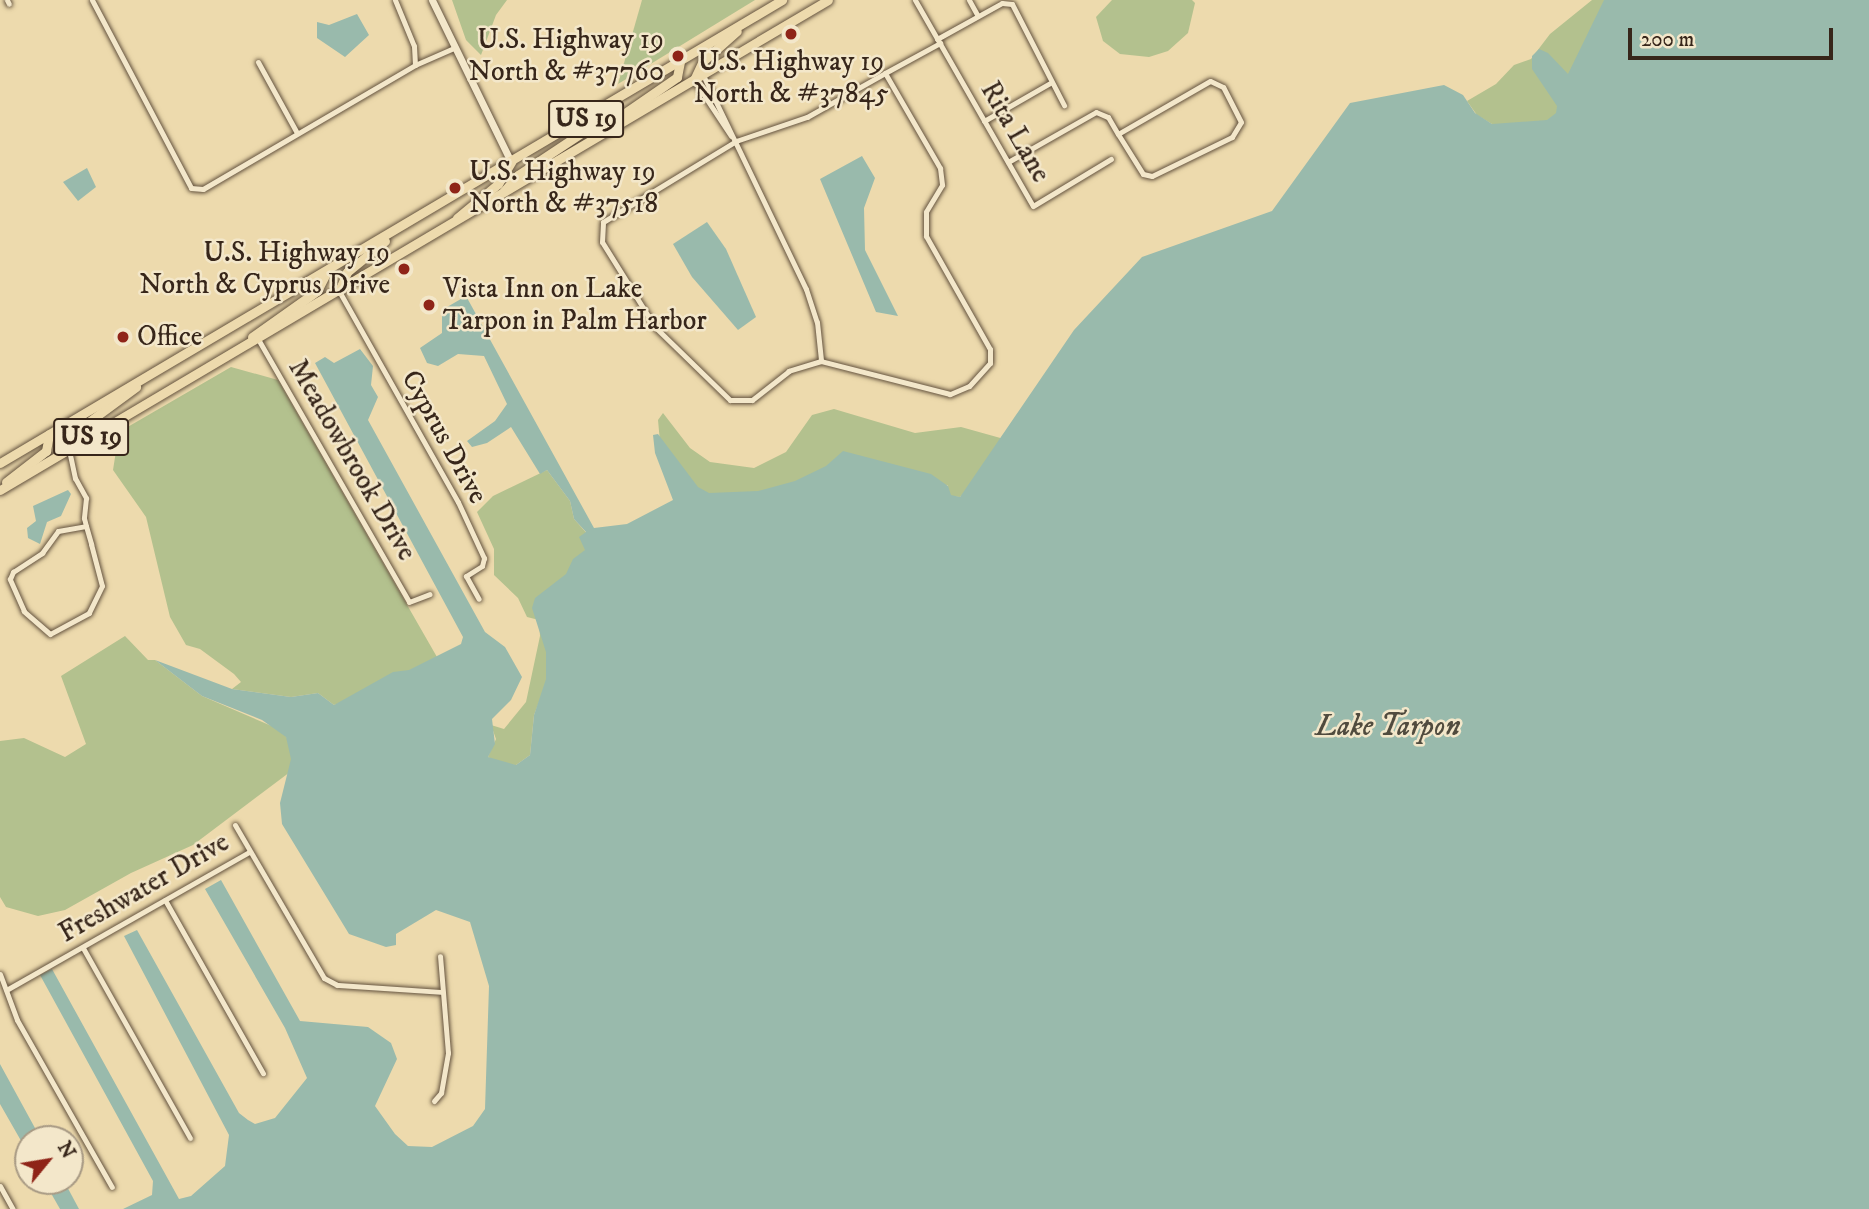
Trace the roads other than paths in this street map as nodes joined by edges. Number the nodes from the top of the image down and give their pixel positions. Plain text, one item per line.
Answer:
1 (92, 0) edge
2 (395, 0) edge
3 (432, 0) edge
4 (782, 0) edge
5 (825, 0) edge
6 (915, 0) edge
7 (969, 0) edge
8 (978, 16) junction
9 (748, 20) junction
10 (939, 41) junction
11 (454, 48) junction
12 (681, 61) junction
13 (258, 62) dead end
14 (415, 65) junction
15 (886, 73) junction
16 (704, 75) junction
17 (694, 80) junction
18 (1050, 83) junction
19 (617, 101) junction
20 (1064, 105) dead end
21 (984, 121) junction
22 (612, 130) junction
23 (298, 133) junction
24 (1118, 134) junction
25 (736, 141) junction
26 (1111, 159) dead end
27 (511, 162) junction
28 (1008, 162) junction
29 (499, 197) junction
30 (445, 228) junction
31 (396, 230) junction
32 (327, 271) junction
33 (339, 291) junction
34 (258, 339) junction
35 (232, 354) junction
36 (821, 361) junction
37 (153, 372) junction
38 (49, 434) junction
39 (69, 450) junction
40 (0, 463) edge
41 (0, 489) edge
42 (86, 527) junction
43 (430, 594) dead end
44 (479, 599) dead end
45 (235, 825) dead end
46 (249, 852) junction
47 (165, 900) junction
48 (83, 948) junction
49 (440, 956) dead end
50 (0, 974) edge
51 (8, 989) junction
52 (442, 992) junction
53 (263, 1073) dead end
54 (434, 1101) dead end
55 (190, 1138) dead end
56 (0, 1186) edge
57 (112, 1187) dead end
58 (13, 1209) edge

1 - 23 street
2 - 14 street
3 - 11 street
4 - 9 highway, US 19
5 - 16 highway, US 19
6 - 10 street, Rita Lane
7 - 8 street
8 - 10 street
8 - 18 street
9 - 12 highway, US 19
9 - 17 highway
10 - 15 street
10 - 21 street, Rita Lane
11 - 14 street
11 - 27 street
12 - 19 highway, US 19
12 - 22 highway
13 - 23 street
14 - 23 street
15 - 25 street
15 - 36 street
16 - 17 highway, US 19
16 - 25 street
17 - 22 highway, US 19
17 - 25 street
18 - 20 street
18 - 21 street
19 - 27 highway, US 19
19 - 29 highway
21 - 28 street, Rita Lane
22 - 29 highway, US 19
24 - 24 street
24 - 28 street
25 - 36 street
25 - 36 street
26 - 28 street, Rita Lane
27 - 30 highway
27 - 31 highway, US 19
29 - 30 highway, US 19
30 - 33 highway, US 19
31 - 32 highway, US 19
31 - 33 highway
32 - 35 highway
32 - 37 highway, US 19
33 - 34 highway, US 19
33 - 44 street, Cyprus Drive
34 - 35 highway, US 19
34 - 43 street, Meadowbrook Drive
35 - 39 highway, US 19
37 - 38 highway, US 19
37 - 39 highway
38 - 40 highway, US 19
38 - 41 highway
39 - 41 highway, US 19
39 - 42 street
42 - 42 street
45 - 46 street
46 - 47 street, Freshwater Drive
46 - 52 street, Freshwater Drive
47 - 48 street, Freshwater Drive
47 - 53 street
48 - 51 street, Freshwater Drive
48 - 55 street
49 - 52 street
50 - 51 street
51 - 57 street
52 - 54 street
56 - 58 street

